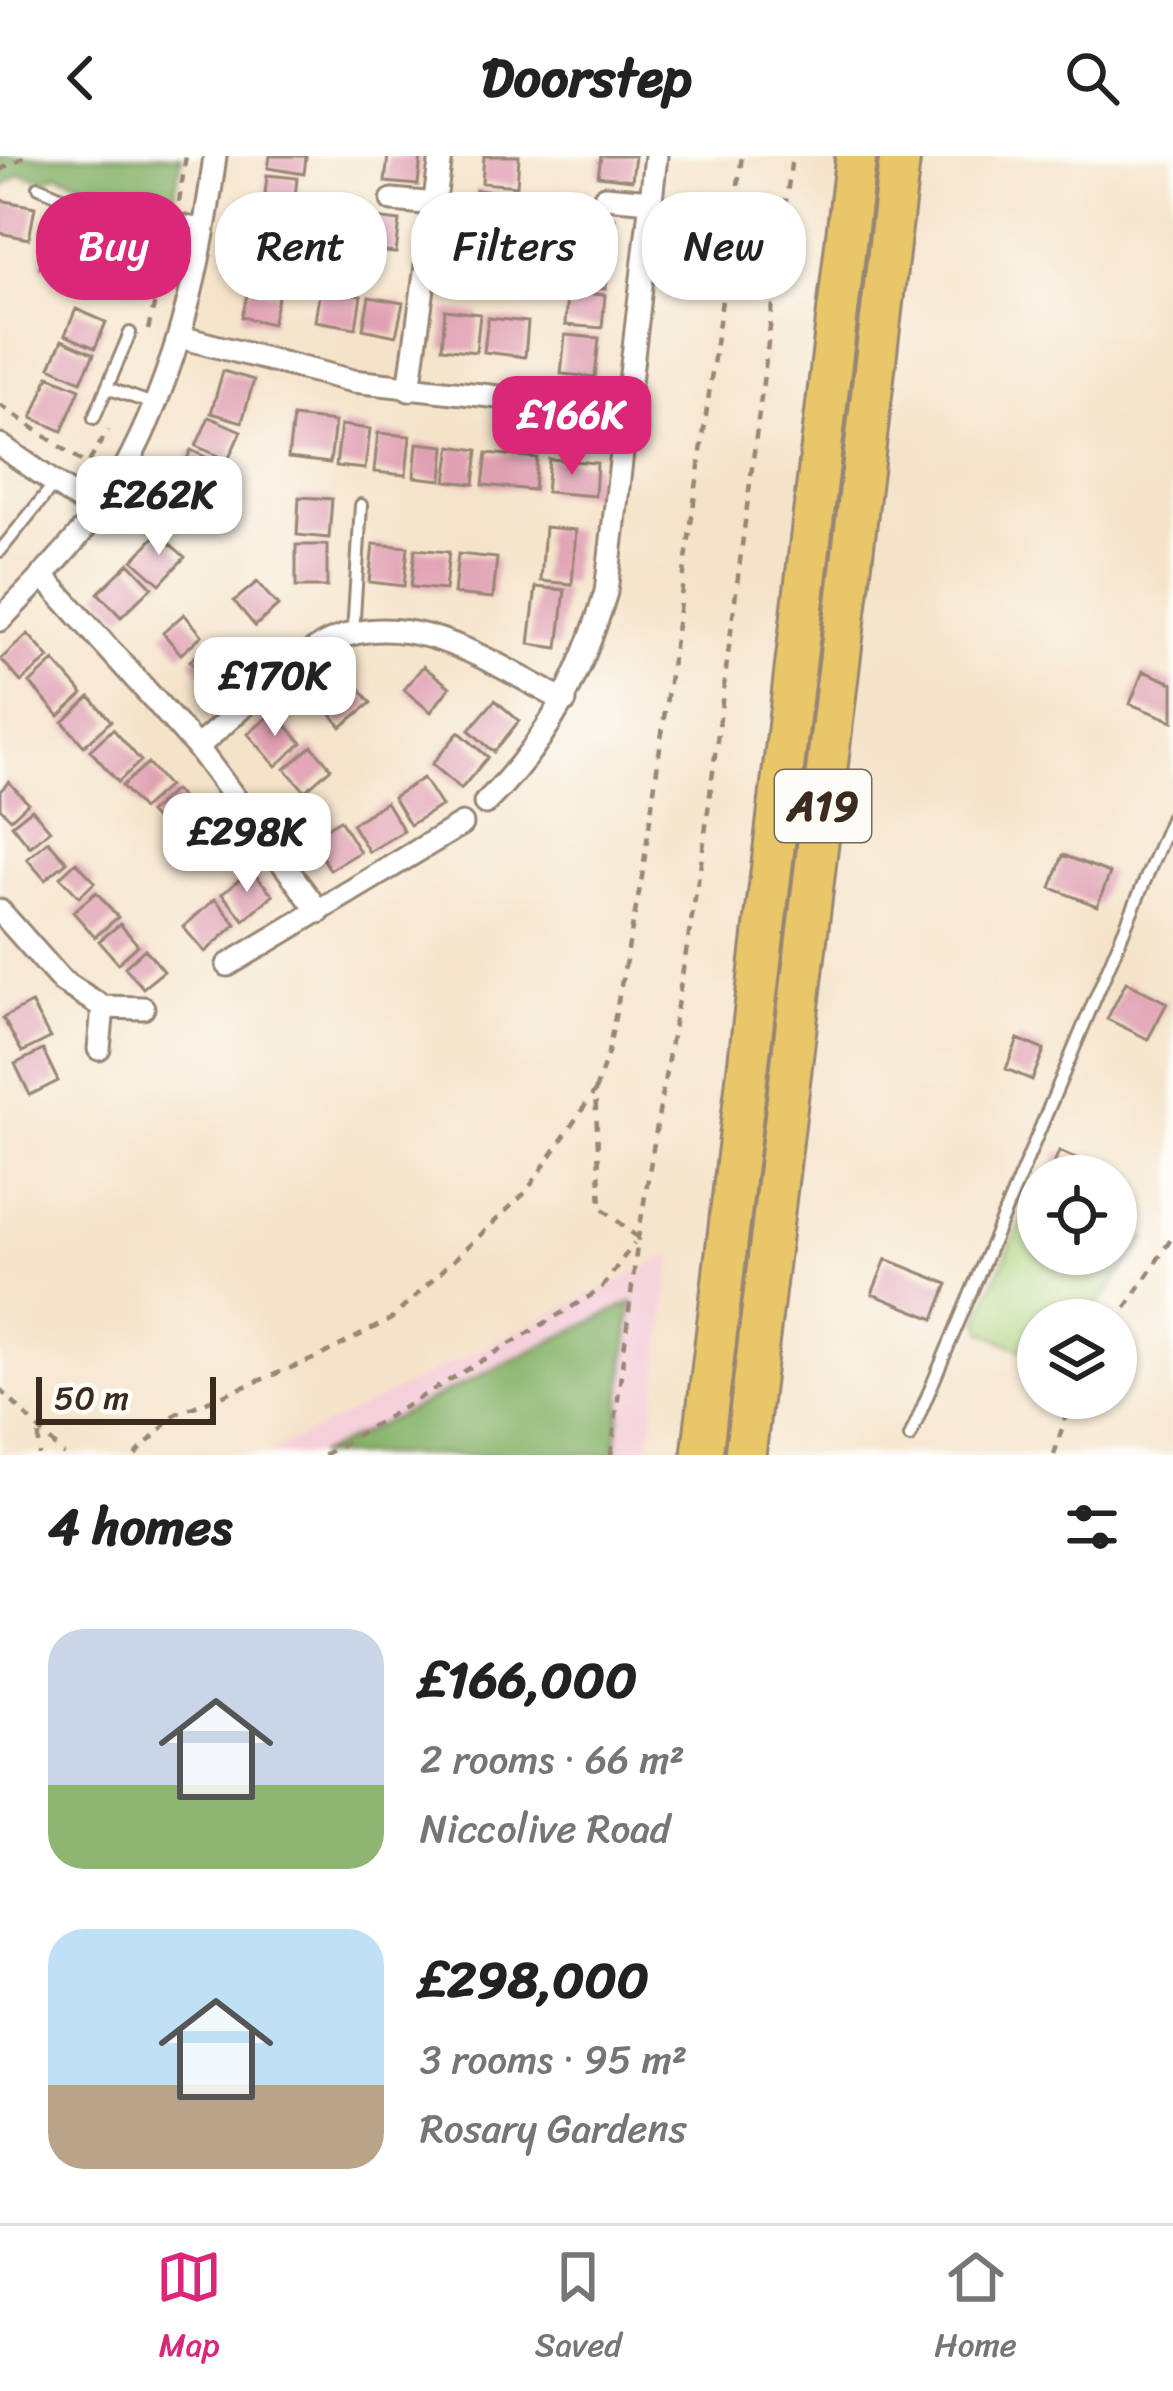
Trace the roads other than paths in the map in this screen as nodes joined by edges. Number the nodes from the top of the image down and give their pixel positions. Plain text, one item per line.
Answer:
1 (215, 156) edge
2 (441, 156) edge
3 (656, 156) edge
4 (856, 156) edge
5 (900, 156) edge
6 (39, 187) dead end
7 (437, 192) edge
8 (652, 192) edge
9 (392, 200) dead end
10 (411, 201) edge
11 (206, 226) junction
12 (642, 277) edge
13 (422, 300) edge
14 (130, 333) dead end
15 (179, 337) junction
16 (110, 389) junction
17 (409, 389) junction
18 (153, 404) junction
19 (626, 411) junction
20 (94, 418) dead end
21 (0, 445) edge
22 (55, 483) junction
23 (361, 505) dead end
24 (95, 511) junction
25 (0, 551) edge
26 (42, 575) junction
27 (0, 620) edge
28 (353, 633) junction
29 (565, 700) junction
30 (197, 747) junction
31 (485, 803) dead end
32 (1173, 814) edge
33 (462, 824) dead end
34 (0, 910) edge
35 (320, 912) junction
36 (228, 965) dead end
37 (103, 1007) junction
38 (143, 1008) dead end
39 (99, 1049) dead end
40 (910, 1437) dead end
41 (702, 1455) edge
42 (746, 1455) edge

1 - 11 street
2 - 7 street
3 - 8 street
4 - 41 highway, A19
5 - 42 highway, A19
6 - 11 lane
9 - 10 street
11 - 15 street
12 - 19 street
13 - 17 street
14 - 16 lane
15 - 17 street
15 - 18 street
16 - 18 lane
16 - 20 lane
17 - 19 street
18 - 24 street
19 - 29 street
21 - 22 street
22 - 24 street
22 - 25 lane
23 - 28 lane
24 - 26 street
26 - 27 street
26 - 30 street
28 - 29 street
28 - 30 street
29 - 31 street
30 - 35 street
32 - 40 lane
33 - 35 street
34 - 37 street
35 - 36 street
37 - 38 street
37 - 39 street

